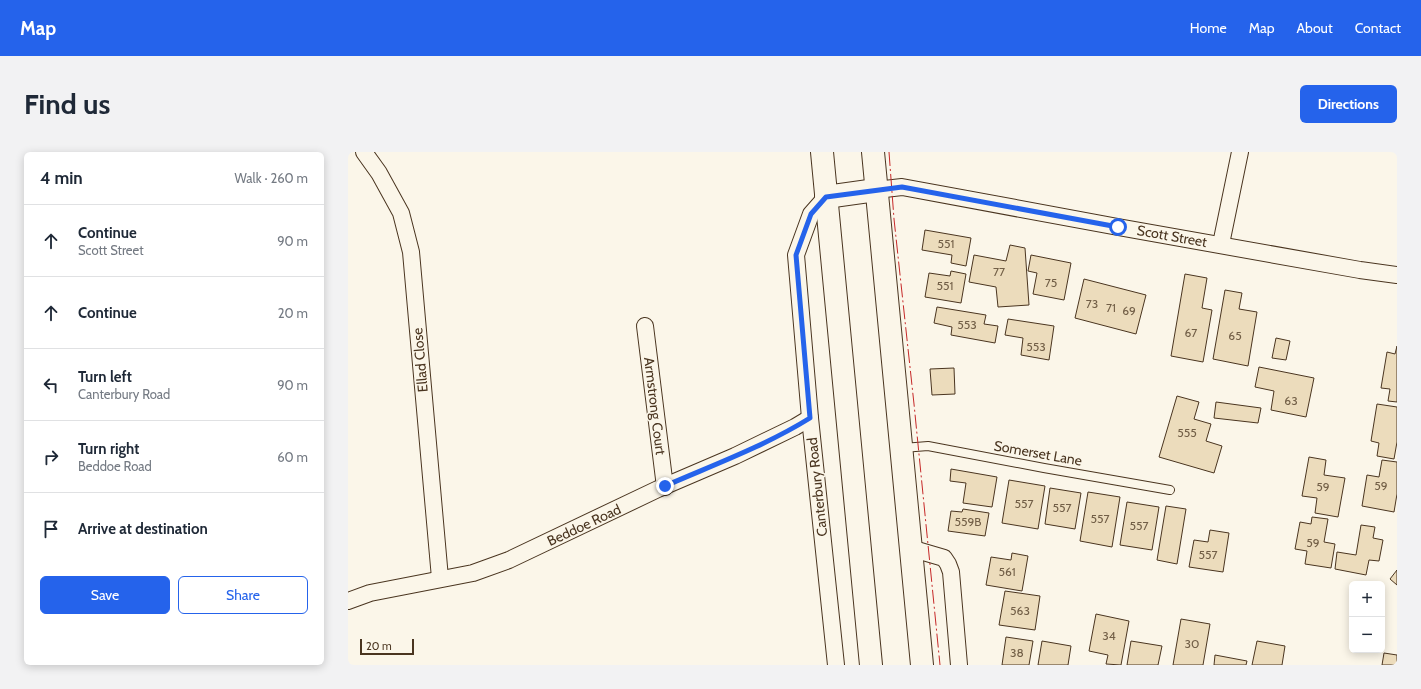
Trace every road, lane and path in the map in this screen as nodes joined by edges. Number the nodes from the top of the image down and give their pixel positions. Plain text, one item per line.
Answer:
1 (364, 152) edge
2 (822, 152) edge
3 (873, 152) edge
4 (1240, 152) edge
5 (876, 190) junction
6 (826, 197) junction
7 (1221, 244) junction
8 (1397, 275) edge
9 (645, 326) dead end
10 (810, 418) junction
11 (900, 448) junction
12 (665, 486) junction
13 (1170, 490) dead end
14 (910, 548) junction
15 (440, 578) junction
16 (348, 602) edge
17 (836, 665) edge
18 (871, 665) edge
19 (922, 665) edge
20 (959, 665) edge

1 - 15 street, Ellad Close
2 - 6 main road
3 - 5 main road
4 - 7 street
5 - 6 main road
5 - 7 street, Scott Street
5 - 11 main road
6 - 10 street, Canterbury Road
6 - 18 main road
7 - 8 street, Scott Street
9 - 12 street, Armstrong Court
10 - 12 street, Beddoe Road
10 - 17 street, Canterbury Road
11 - 13 lane, Somerset Lane
11 - 14 main road
12 - 15 street, Beddoe Road
14 - 19 main road
14 - 20 street
15 - 16 street, Beddoe Road

